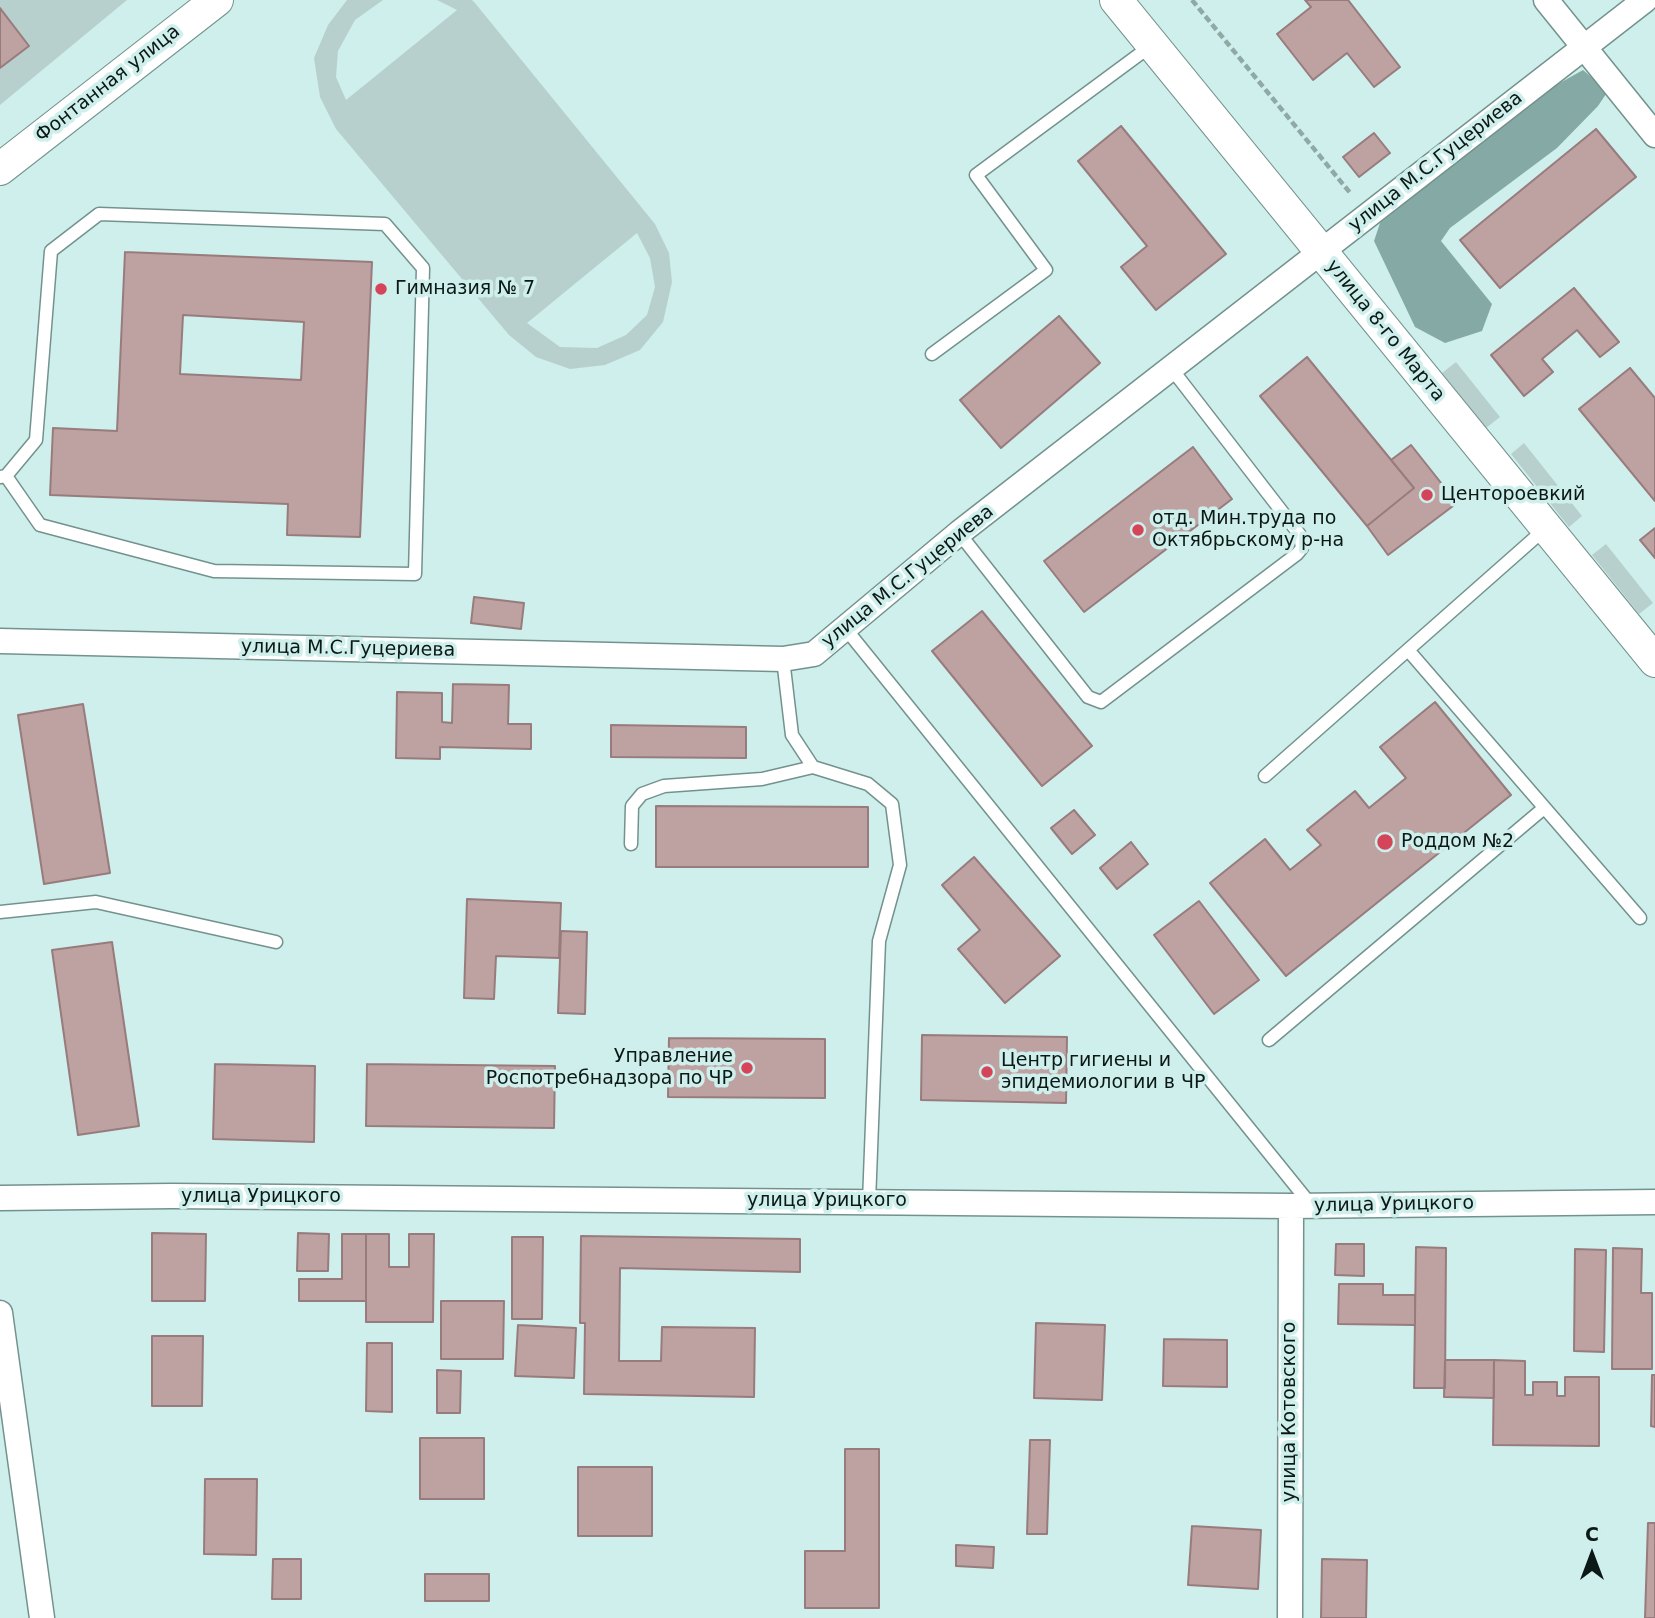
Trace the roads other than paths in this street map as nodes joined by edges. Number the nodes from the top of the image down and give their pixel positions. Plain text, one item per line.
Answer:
1 (217, 0) edge
2 (1116, 0) edge
3 (1546, 0) edge
4 (1645, 0) edge
5 (1152, 44) junction
6 (1585, 47) junction
7 (1655, 135) edge
8 (0, 169) edge
9 (1321, 252) junction
10 (932, 354) dead end
11 (1171, 368) junction
12 (3, 477) edge
13 (1546, 528) junction
14 (959, 533) junction
15 (845, 628) junction
16 (0, 640) edge
17 (1408, 650) junction
18 (783, 659) junction
19 (1655, 661) edge
20 (813, 767) junction
21 (1265, 776) dead end
22 (1544, 808) junction
23 (631, 844) dead end
24 (0, 912) edge
25 (1640, 918) dead end
26 (276, 942) dead end
27 (1269, 1040) dead end
28 (0, 1198) edge
29 (869, 1202) junction
30 (1655, 1202) edge
31 (1301, 1206) junction
32 (0, 1313) edge
33 (42, 1618) edge
34 (1290, 1618) edge

1 - 8 street, Фонтанная улица
2 - 5 street, улица 8-го Марта
3 - 6 street
4 - 6 street, улица М.С.Гуцериева
5 - 9 street, улица 8-го Марта
5 - 10 lane
6 - 7 street
6 - 9 street, улица М.С.Гуцериева
9 - 11 street, улица М.С.Гуцериева
9 - 13 street, улица 8-го Марта
11 - 14 street, улица М.С.Гуцериева
11 - 14 lane
12 - 12 lane
13 - 17 lane
13 - 19 street, улица 8-го Марта
14 - 15 street, улица М.С.Гуцериева
15 - 18 street, улица М.С.Гуцериева
15 - 31 lane
16 - 18 street, улица М.С.Гуцериева
17 - 21 lane
17 - 22 lane
18 - 20 lane
20 - 23 lane
20 - 29 lane
22 - 25 lane
22 - 27 lane
24 - 26 lane
28 - 29 street, улица Урицкого
29 - 31 street, улица Урицкого
30 - 31 street, улица Урицкого
31 - 34 street, улица Котовского
32 - 33 street

